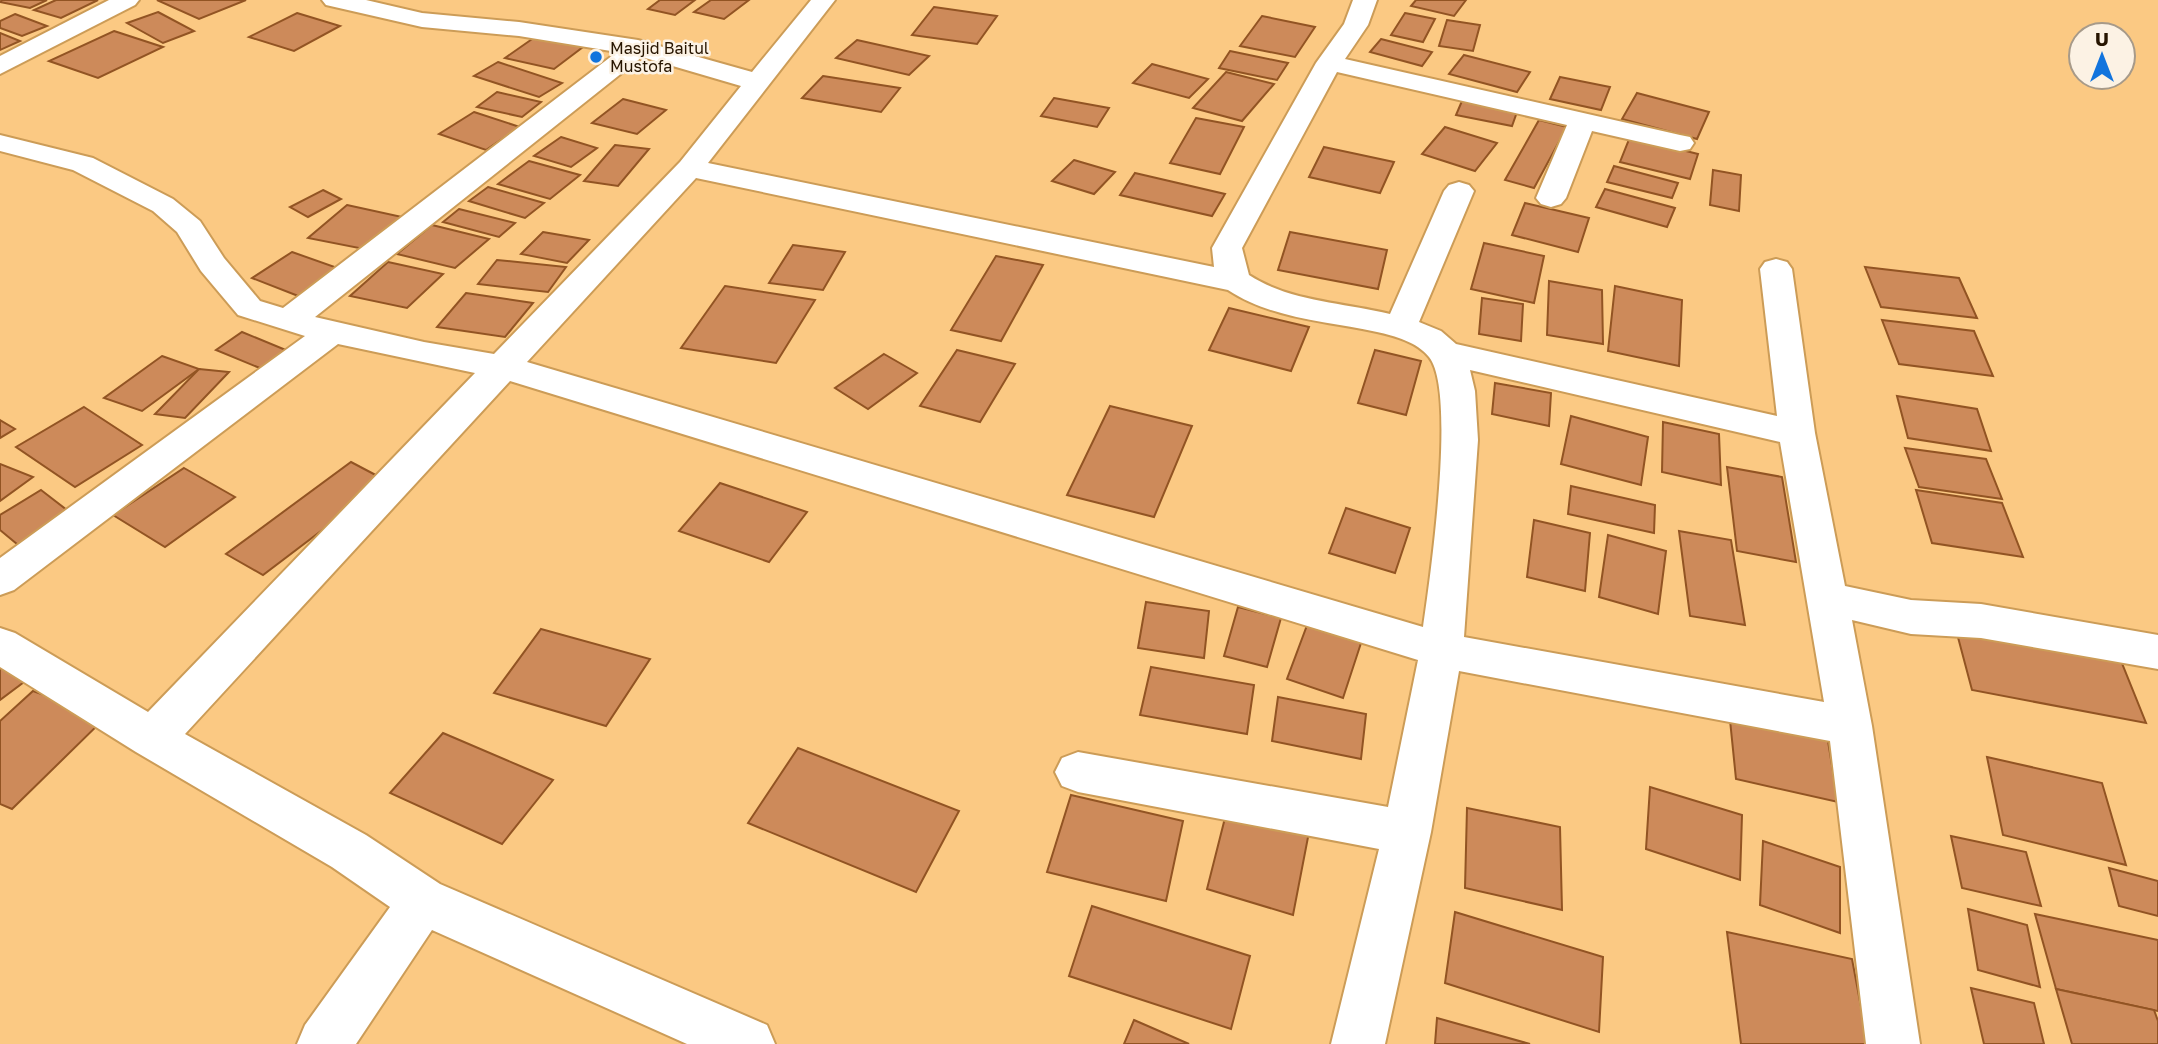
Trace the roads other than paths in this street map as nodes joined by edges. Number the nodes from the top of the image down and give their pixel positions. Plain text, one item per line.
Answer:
1 (127, 0) edge
2 (334, 0) edge
3 (823, 0) edge
4 (1365, 0) edge
5 (638, 48) junction
6 (1329, 63) junction
7 (0, 66) edge
8 (757, 82) junction
9 (1582, 122) junction
10 (0, 142) edge
11 (1680, 144) dead end
12 (690, 167) junction
13 (1459, 191) dead end
14 (1551, 198) dead end
15 (1776, 270) dead end
16 (1237, 282) junction
17 (288, 321) junction
18 (1400, 328) junction
19 (332, 332) junction
20 (1445, 353) junction
21 (503, 367) junction
22 (1797, 433) junction
23 (0, 579) edge
24 (1828, 599) junction
25 (0, 645) edge
26 (1441, 650) junction
27 (2158, 652) edge
28 (1850, 726) junction
29 (152, 738) junction
30 (1078, 772) dead end
31 (1407, 832) junction
32 (423, 901) junction
33 (324, 1044) edge
34 (748, 1044) edge
35 (1358, 1044) edge
36 (1892, 1044) edge

1 - 7 street
2 - 5 street
3 - 8 street
4 - 6 street
5 - 8 street
5 - 17 street
6 - 9 street
6 - 16 street
8 - 12 street
9 - 11 street
9 - 14 street
10 - 17 street
12 - 16 street
12 - 21 street
13 - 18 street
15 - 22 street
16 - 18 street
17 - 19 street
18 - 20 street
19 - 21 street
19 - 23 street
20 - 22 street
20 - 26 street
21 - 26 street
21 - 29 street
22 - 24 street
24 - 27 street
24 - 28 street
25 - 29 street
26 - 28 street
26 - 31 street
28 - 36 street
29 - 32 street
30 - 31 street
31 - 35 street
32 - 33 street
32 - 34 street

